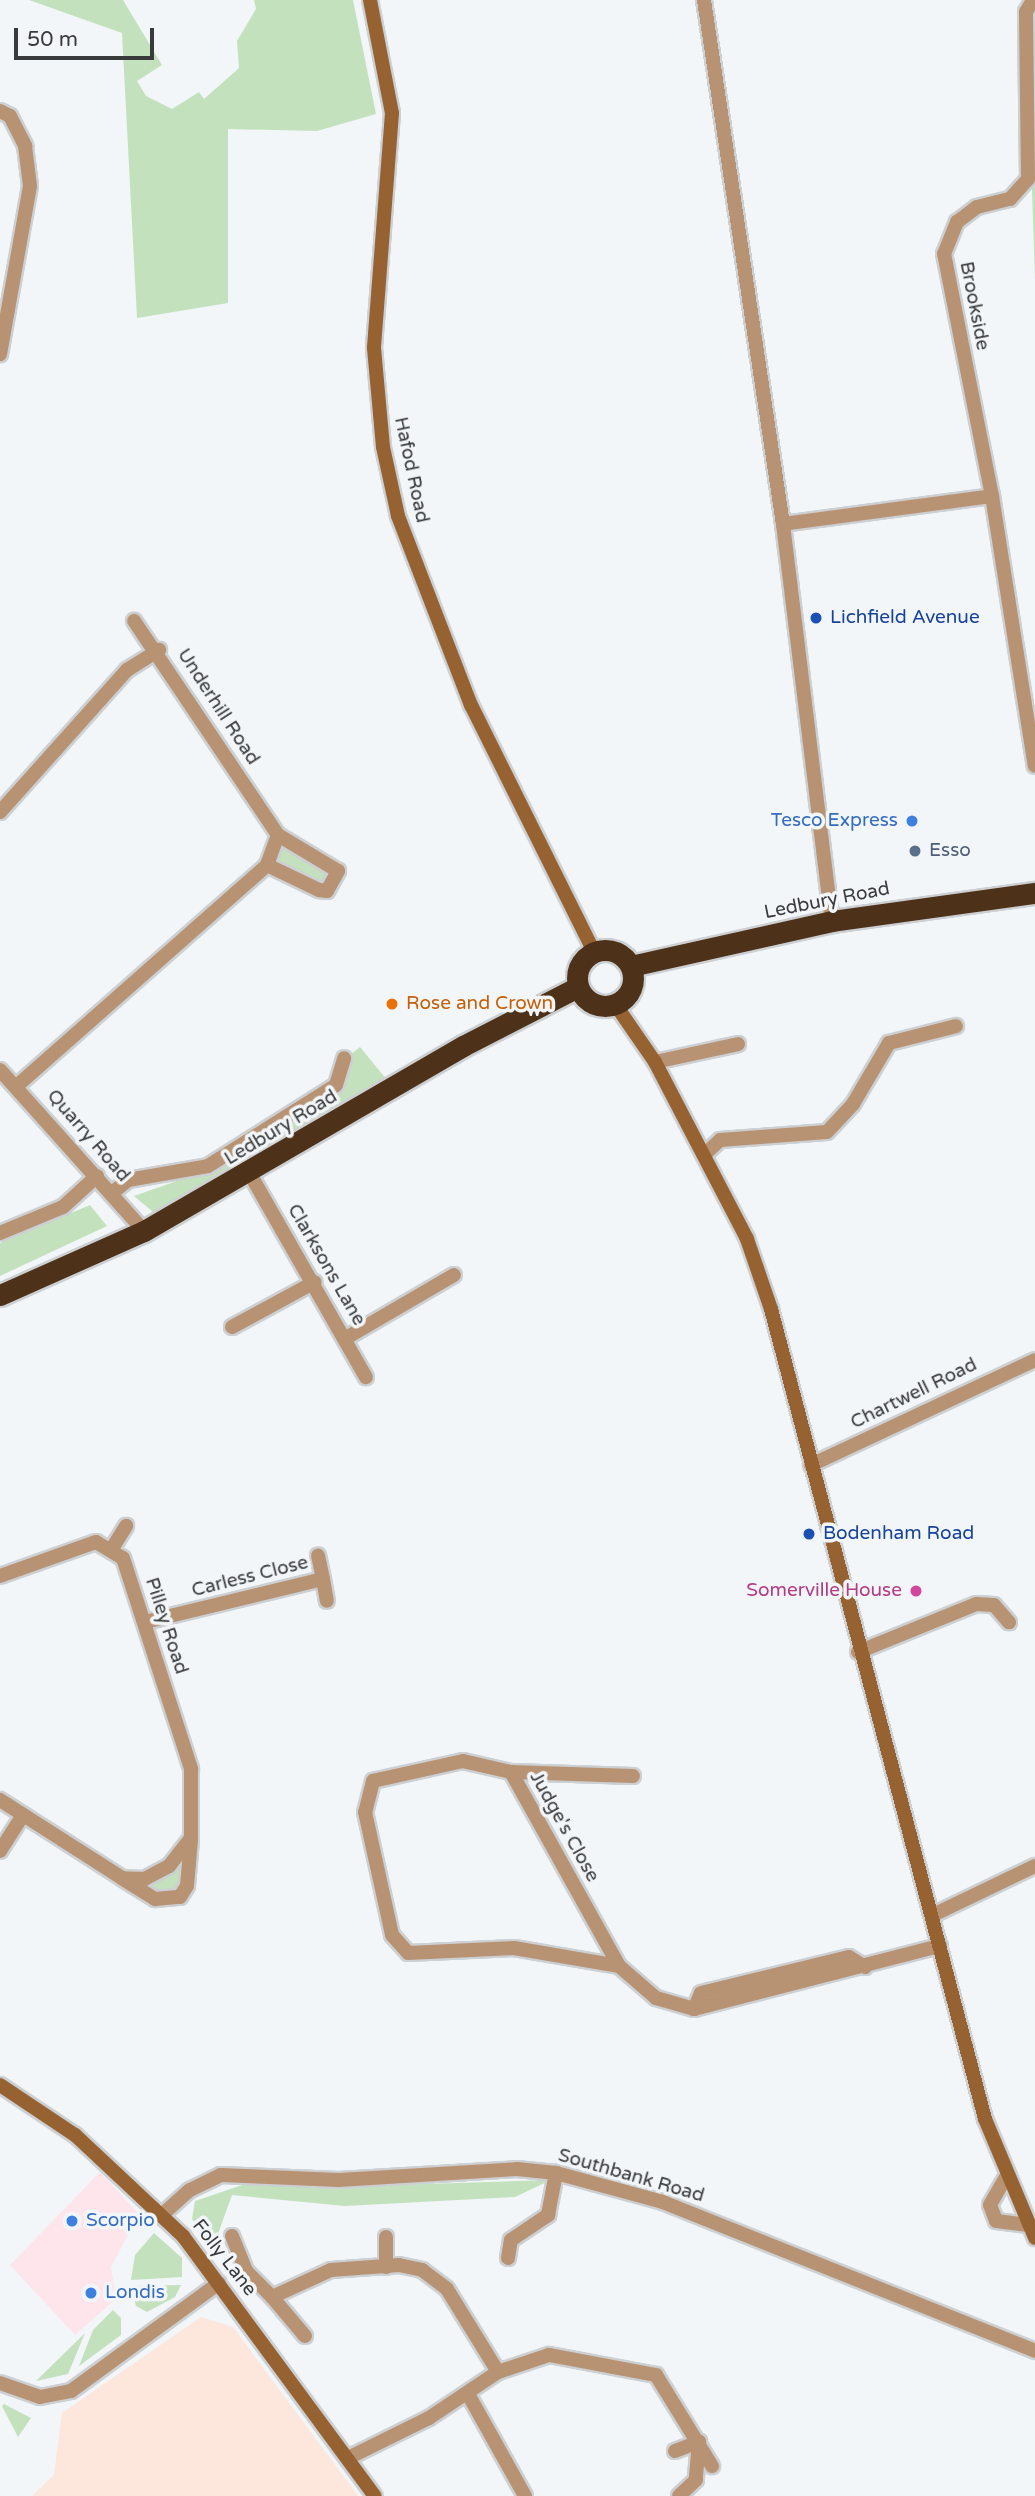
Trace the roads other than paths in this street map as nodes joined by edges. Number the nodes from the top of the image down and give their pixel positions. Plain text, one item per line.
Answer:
1 (370, 0) edge
2 (704, 0) edge
3 (1034, 0) edge
4 (0, 111) edge
5 (0, 354) edge
6 (992, 496) junction
7 (783, 524) junction
8 (134, 621) dead end
9 (159, 650) junction
10 (1035, 766) edge
11 (0, 812) edge
12 (278, 835) junction
13 (267, 865) junction
14 (1035, 893) edge
15 (832, 921) junction
16 (594, 952) junction
17 (631, 966) junction
18 (578, 987) junction
19 (615, 1004) junction
20 (956, 1026) dead end
21 (738, 1044) dead end
22 (344, 1058) dead end
23 (655, 1062) junction
24 (0, 1070) edge
25 (19, 1084) junction
26 (704, 1156) junction
27 (250, 1174) junction
28 (97, 1176) junction
29 (112, 1193) junction
30 (144, 1231) junction
31 (0, 1233) edge
32 (454, 1275) dead end
33 (315, 1282) junction
34 (0, 1295) edge
35 (232, 1327) dead end
36 (346, 1338) junction
37 (1035, 1360) edge
38 (366, 1377) dead end
39 (811, 1465) junction
40 (126, 1526) dead end
41 (113, 1547) junction
42 (318, 1556) dead end
43 (0, 1576) edge
44 (323, 1579) junction
45 (327, 1601) dead end
46 (145, 1622) junction
47 (1009, 1622) dead end
48 (858, 1652) junction
49 (512, 1772) junction
50 (633, 1776) dead end
51 (0, 1800) edge
52 (23, 1815) junction
53 (191, 1838) junction
54 (0, 1851) edge
55 (1035, 1867) edge
56 (122, 1878) junction
57 (933, 1915) junction
58 (940, 1946) junction
59 (619, 1966) junction
60 (0, 2085) edge
61 (556, 2173) junction
62 (1006, 2177) junction
63 (163, 2214) junction
64 (1027, 2225) junction
65 (232, 2236) dead end
66 (386, 2237) dead end
67 (1035, 2238) edge
68 (508, 2258) dead end
69 (386, 2267) junction
70 (219, 2283) junction
71 (272, 2297) junction
72 (305, 2336) dead end
73 (1035, 2351) edge
74 (498, 2372) junction
75 (0, 2383) edge
76 (468, 2394) junction
77 (699, 2442) junction
78 (675, 2451) dead end
79 (351, 2457) junction
80 (712, 2466) dead end
81 (375, 2496) edge
82 (525, 2496) edge
83 (679, 2496) edge

1 - 16 street, Hafod Road
2 - 7 street
3 - 6 street, Brookside
4 - 5 street
6 - 7 street
6 - 10 street, Brookside
7 - 15 street
8 - 9 street
9 - 11 street, Underhill Road
9 - 12 street, Underhill Road
12 - 13 street
12 - 13 street, Underhill Road
13 - 25 street
14 - 15 highway, Ledbury Road
15 - 17 highway, Ledbury Road
16 - 17 highway
16 - 18 highway
17 - 19 highway
18 - 19 highway
18 - 27 highway, Ledbury Road
19 - 23 street
20 - 26 street
21 - 23 street
22 - 29 street, Ledbury Road
23 - 26 street
24 - 25 street, Quarry Road
25 - 28 street, Quarry Road
26 - 39 street
27 - 30 highway, Ledbury Road
27 - 33 street, Clarksons Lane
28 - 29 street, Quarry Road
28 - 31 street
29 - 30 street, Quarry Road
30 - 34 highway, Ledbury Road
32 - 36 street
33 - 35 street
33 - 36 street, Clarksons Lane
36 - 38 street, Clarksons Lane
37 - 39 street, Chartwell Road
39 - 48 street
40 - 41 street
41 - 43 street
41 - 46 street, Pilley Road
42 - 44 street, Carless Close
44 - 45 street, Carless Close
44 - 46 street, Carless Close
46 - 53 street, Pilley Road
47 - 48 street
48 - 57 street
49 - 50 street
49 - 59 street, Judge's Close
49 - 59 street, Judge's Close
51 - 52 street, Pilley Road
52 - 54 street
52 - 56 street, Pilley Road
53 - 56 street
53 - 56 street, Pilley Road
55 - 57 street
57 - 58 street
58 - 59 street, Judge's Close
58 - 62 street
60 - 63 street, Folly Lane
61 - 63 street, Southbank Road
61 - 68 street
61 - 73 street, Southbank Road
62 - 64 street
62 - 64 street
63 - 70 street, Folly Lane
64 - 67 street
65 - 71 street
66 - 69 street
69 - 71 street
69 - 74 street
70 - 75 street
70 - 79 street, Folly Lane
71 - 72 street
74 - 76 street
74 - 77 street
76 - 79 street
76 - 82 street
77 - 78 street
77 - 80 street
77 - 83 street
79 - 81 street, Folly Lane

